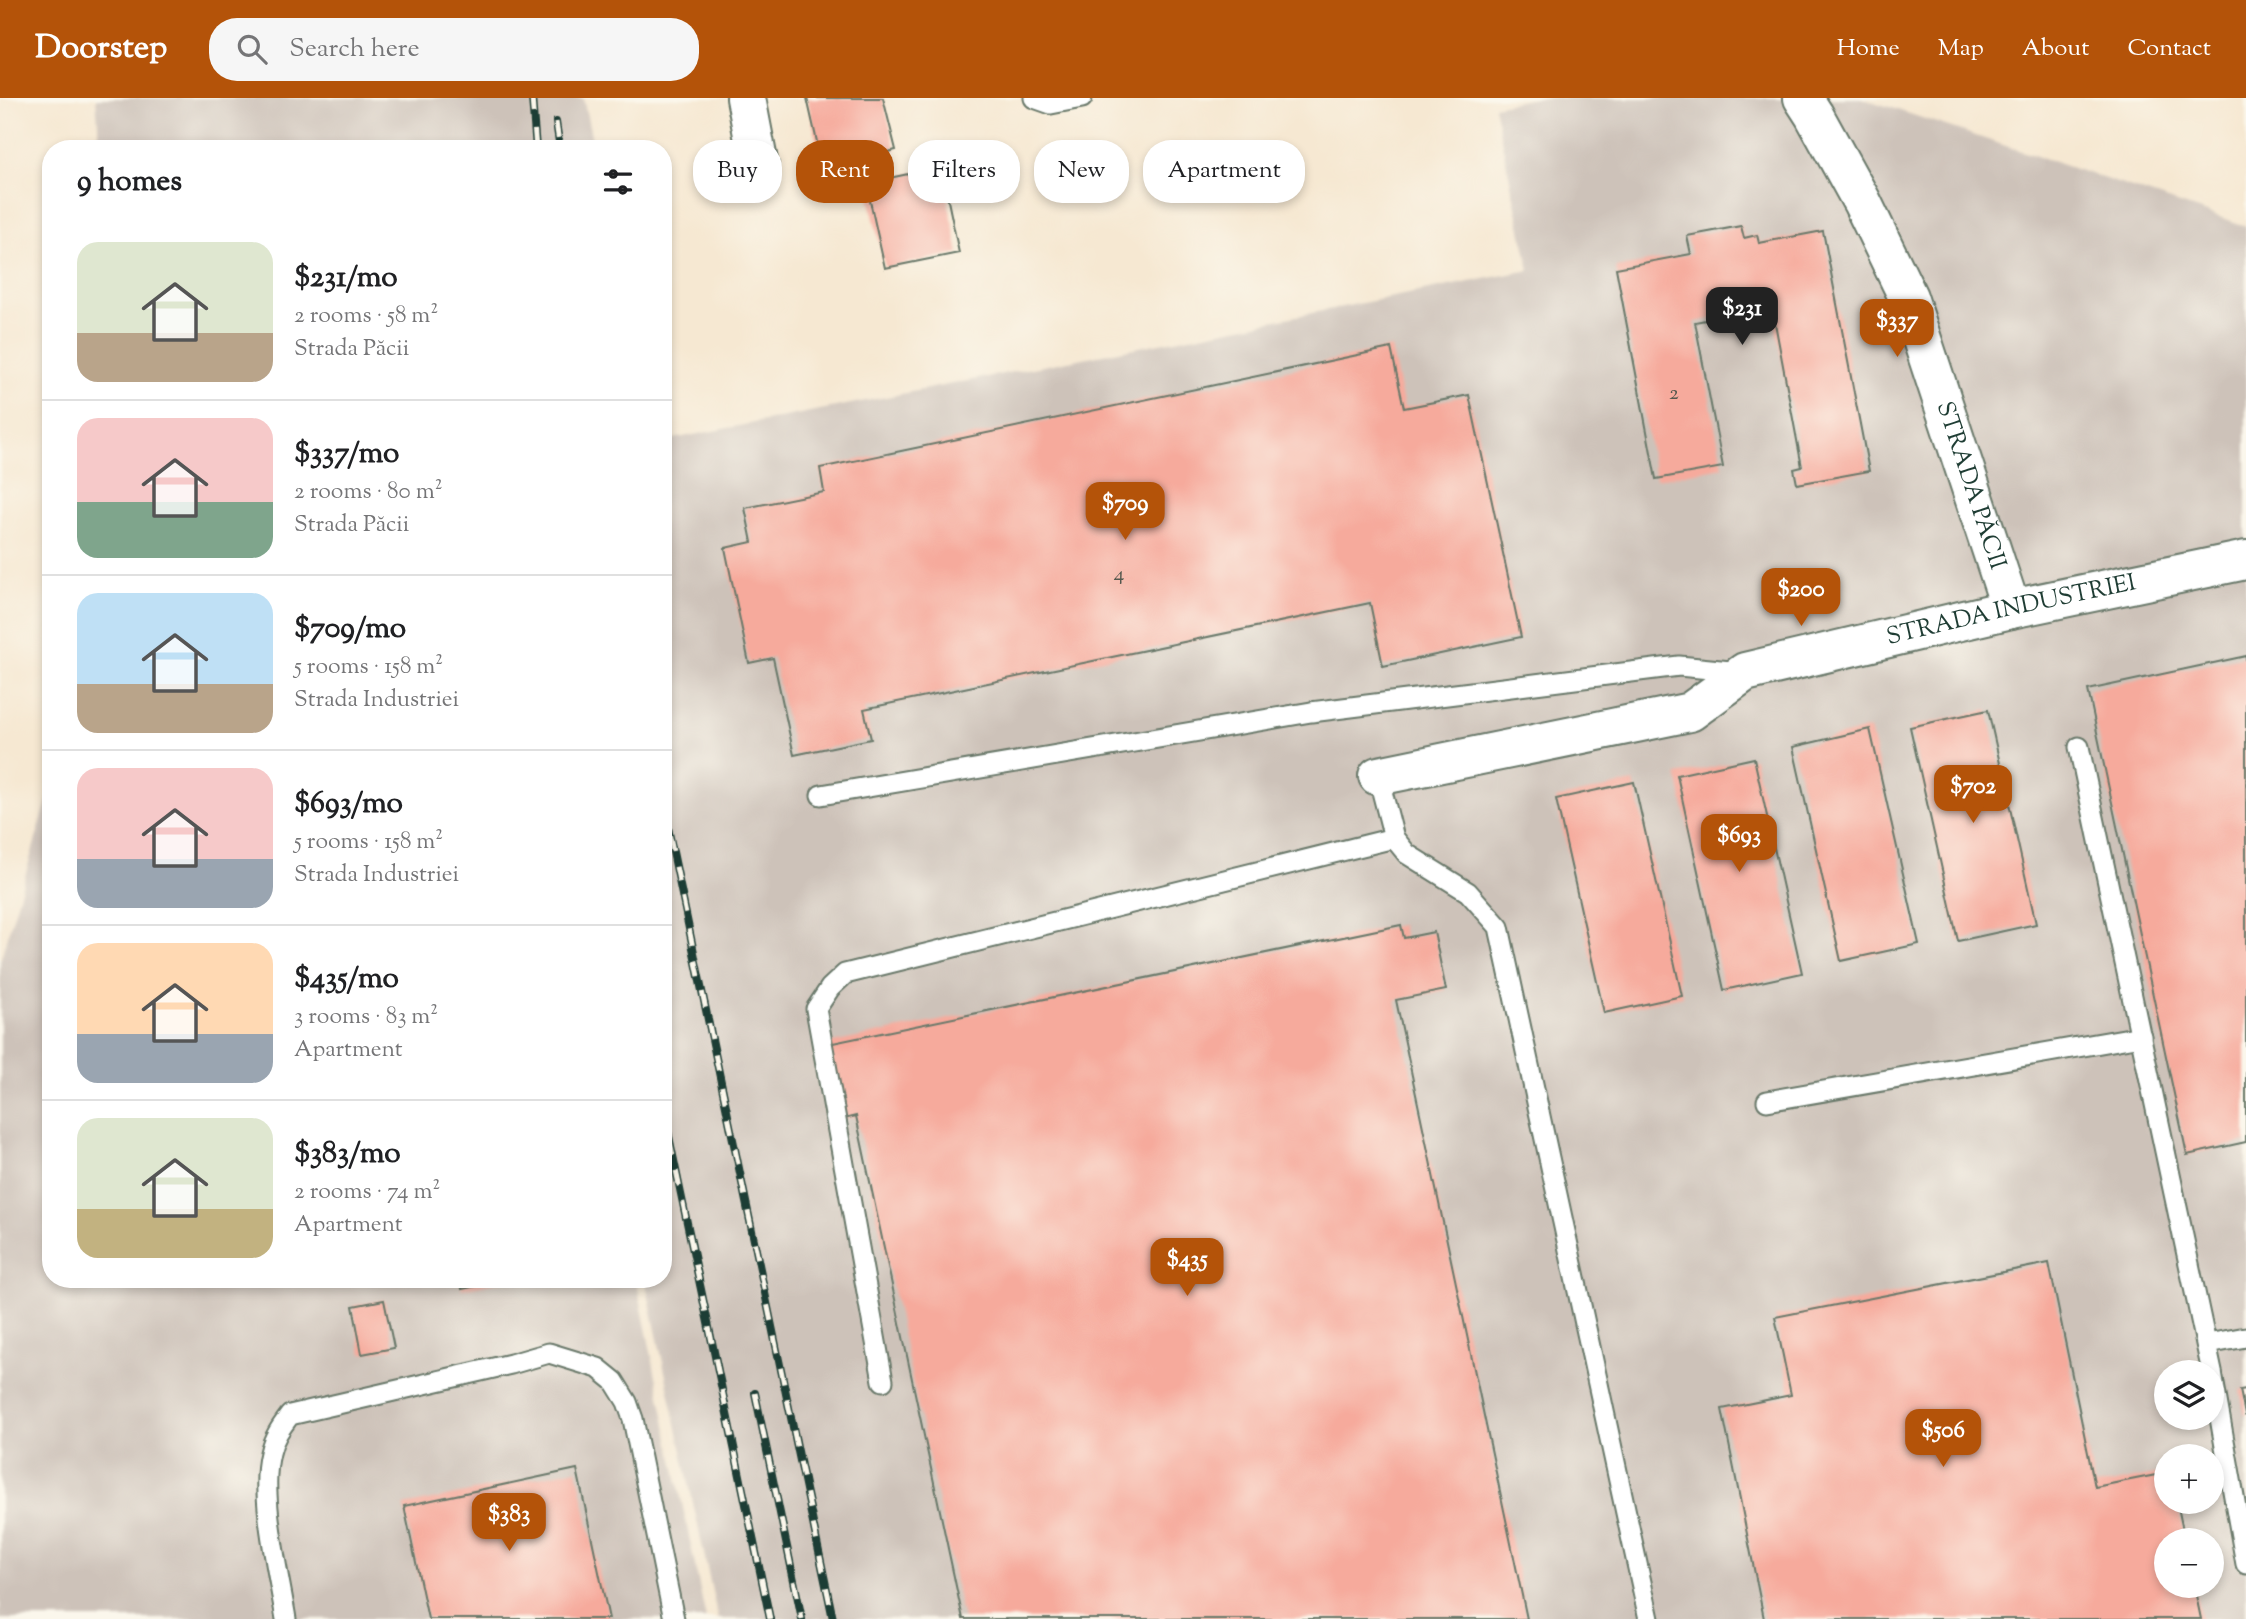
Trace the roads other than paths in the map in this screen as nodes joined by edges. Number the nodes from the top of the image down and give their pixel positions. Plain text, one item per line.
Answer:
1 (746, 98) edge
2 (1034, 98) edge
3 (1082, 98) edge
4 (1803, 98) edge
5 (753, 140) edge
6 (2246, 560) edge
7 (2011, 609) junction
8 (1745, 672) junction
9 (2079, 747) dead end
10 (1377, 776) joint
11 (821, 795) dead end
12 (1394, 838) junction
13 (2141, 1036) junction
14 (1767, 1101) dead end
15 (2246, 1337) edge
16 (2207, 1344) junction
17 (2210, 1360) edge
18 (883, 1381) dead end
19 (2222, 1430) edge
20 (2246, 1564) edge
21 (286, 1619) edge
22 (674, 1619) edge
23 (1649, 1619) edge

1 - 5 street
2 - 3 lane
4 - 7 street, STRADA PĂCII
6 - 7 street, STRADA INDUSTRIEI
7 - 8 street, STRADA INDUSTRIEI
8 - 10 street, STRADA INDUSTRIEI
8 - 11 lane
9 - 13 lane
10 - 12 lane
12 - 18 lane
12 - 23 lane
13 - 14 lane
13 - 16 lane
15 - 16 lane
16 - 17 lane
19 - 20 lane
21 - 22 lane

